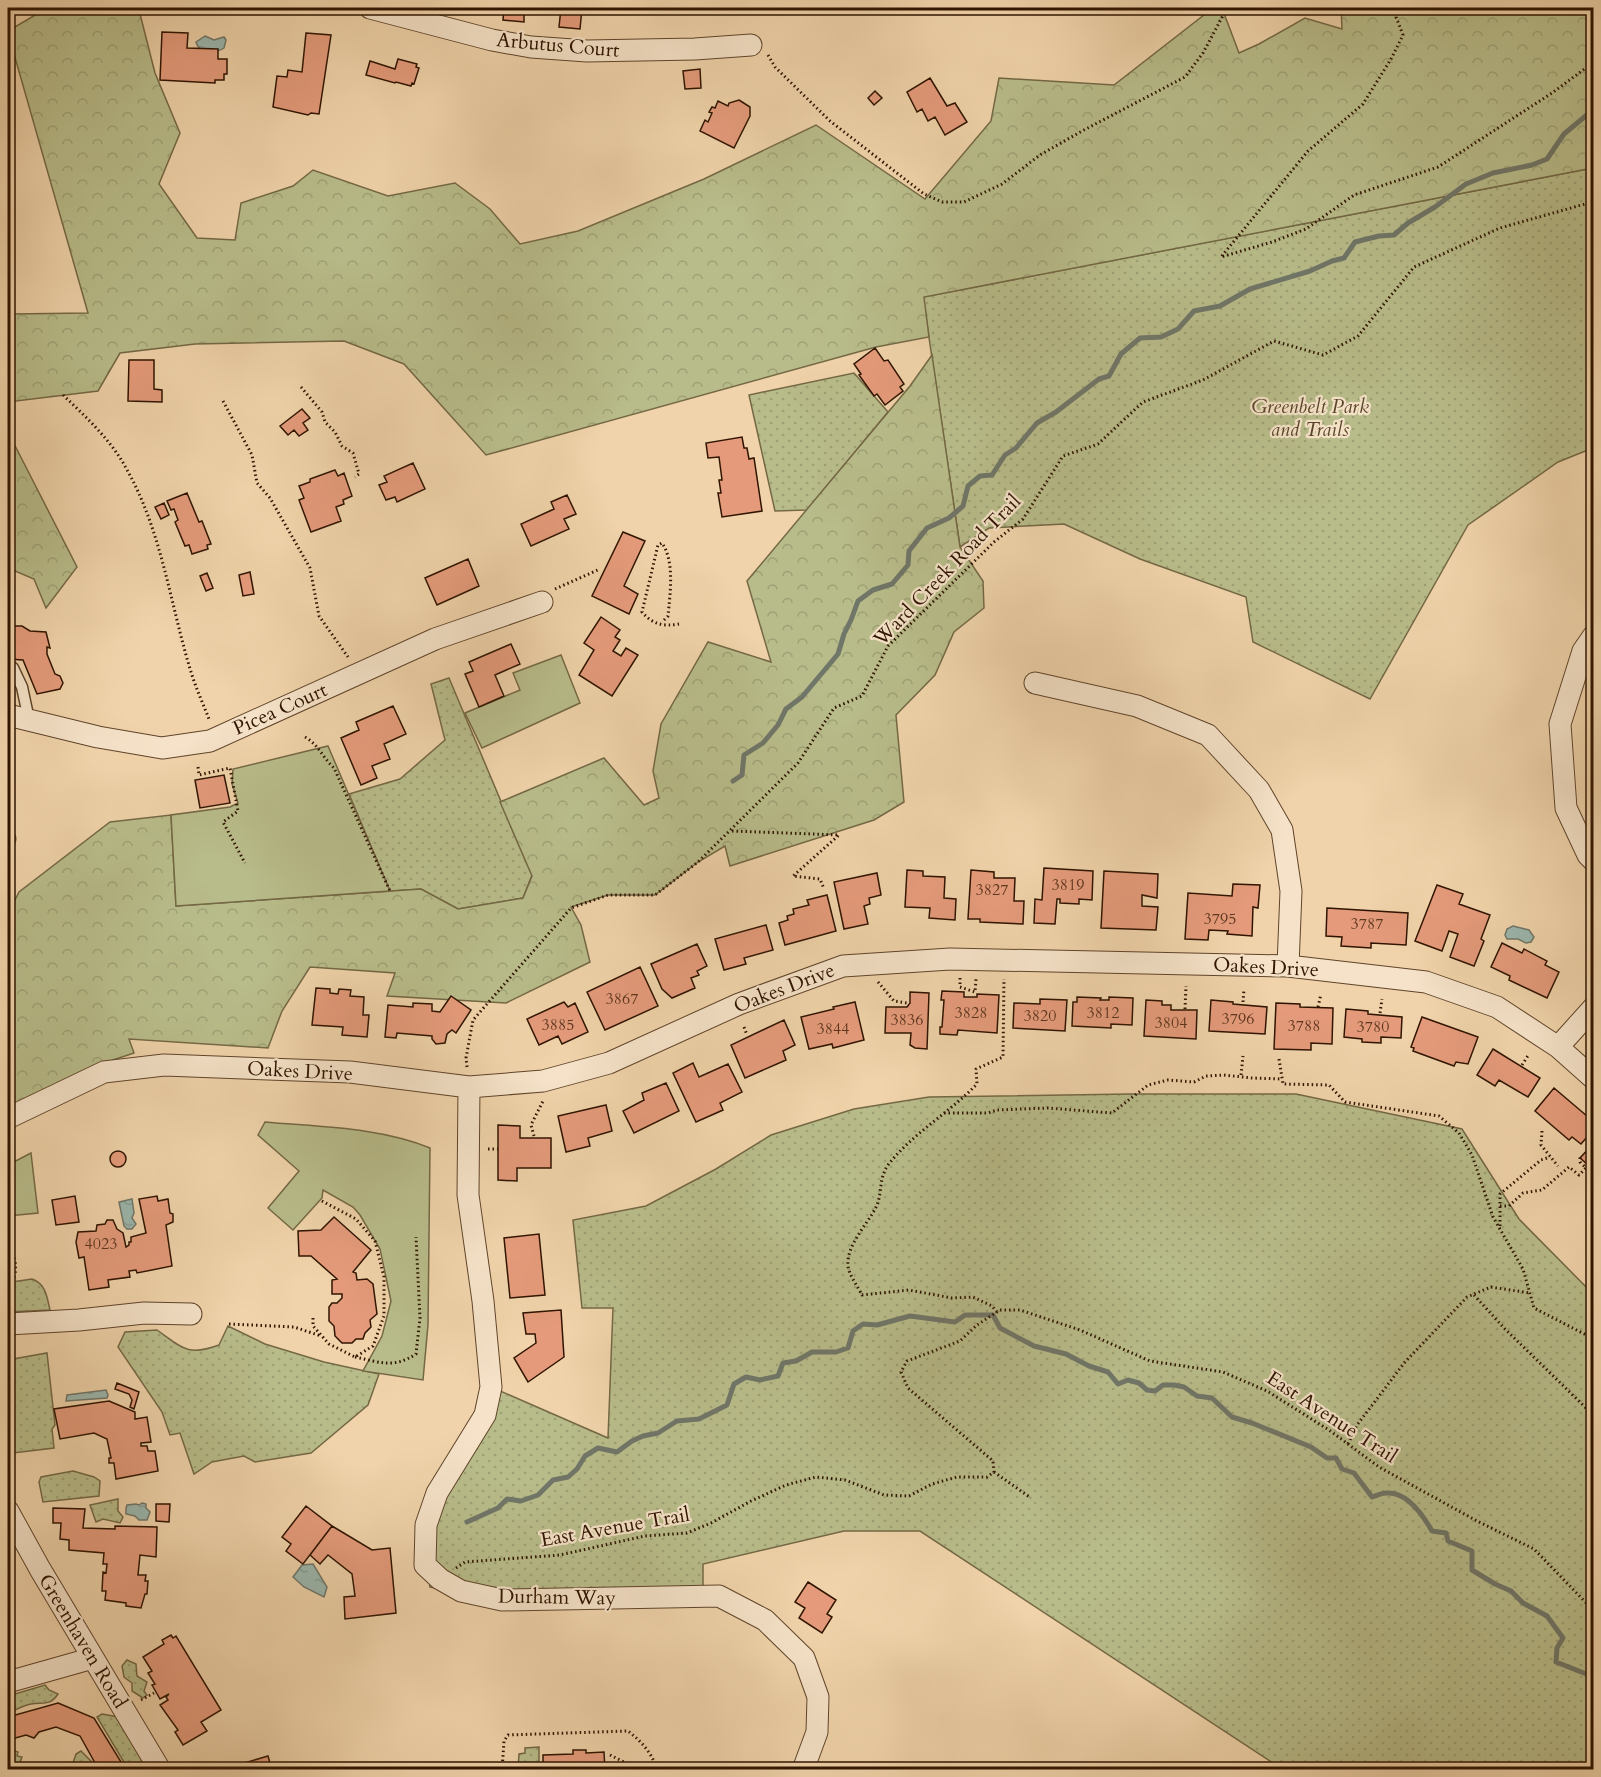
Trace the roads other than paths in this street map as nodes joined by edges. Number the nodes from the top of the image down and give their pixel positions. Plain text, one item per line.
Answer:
1 (370, 8) edge
2 (759, 49) road end
3 (546, 596) road end
4 (1593, 635) edge
5 (8, 668) edge
6 (1035, 683) dead end
7 (8, 715) edge
8 (28, 720) junction
9 (1593, 861) edge
10 (1288, 966) junction
11 (1593, 1007) edge
12 (1558, 1047) junction
13 (1593, 1079) edge
14 (469, 1087) junction
15 (8, 1118) edge
16 (191, 1314) dead end
17 (8, 1324) edge
18 (8, 1511) edge
19 (93, 1658) junction
20 (8, 1683) edge
21 (160, 1770) edge
22 (803, 1770) edge

1 - 2 street, Arbutus Court
3 - 8 street, Picea Court
4 - 9 street
5 - 8 lane
6 - 10 street
7 - 8 street, Picea Court
10 - 12 street, Oakes Drive
10 - 14 street, Oakes Drive
11 - 12 street
12 - 13 street, Oakes Drive
14 - 15 street, Oakes Drive
14 - 22 street, Durham Way
16 - 17 street
18 - 19 street, Greenhaven Road
19 - 20 street
19 - 21 street, Greenhaven Road

